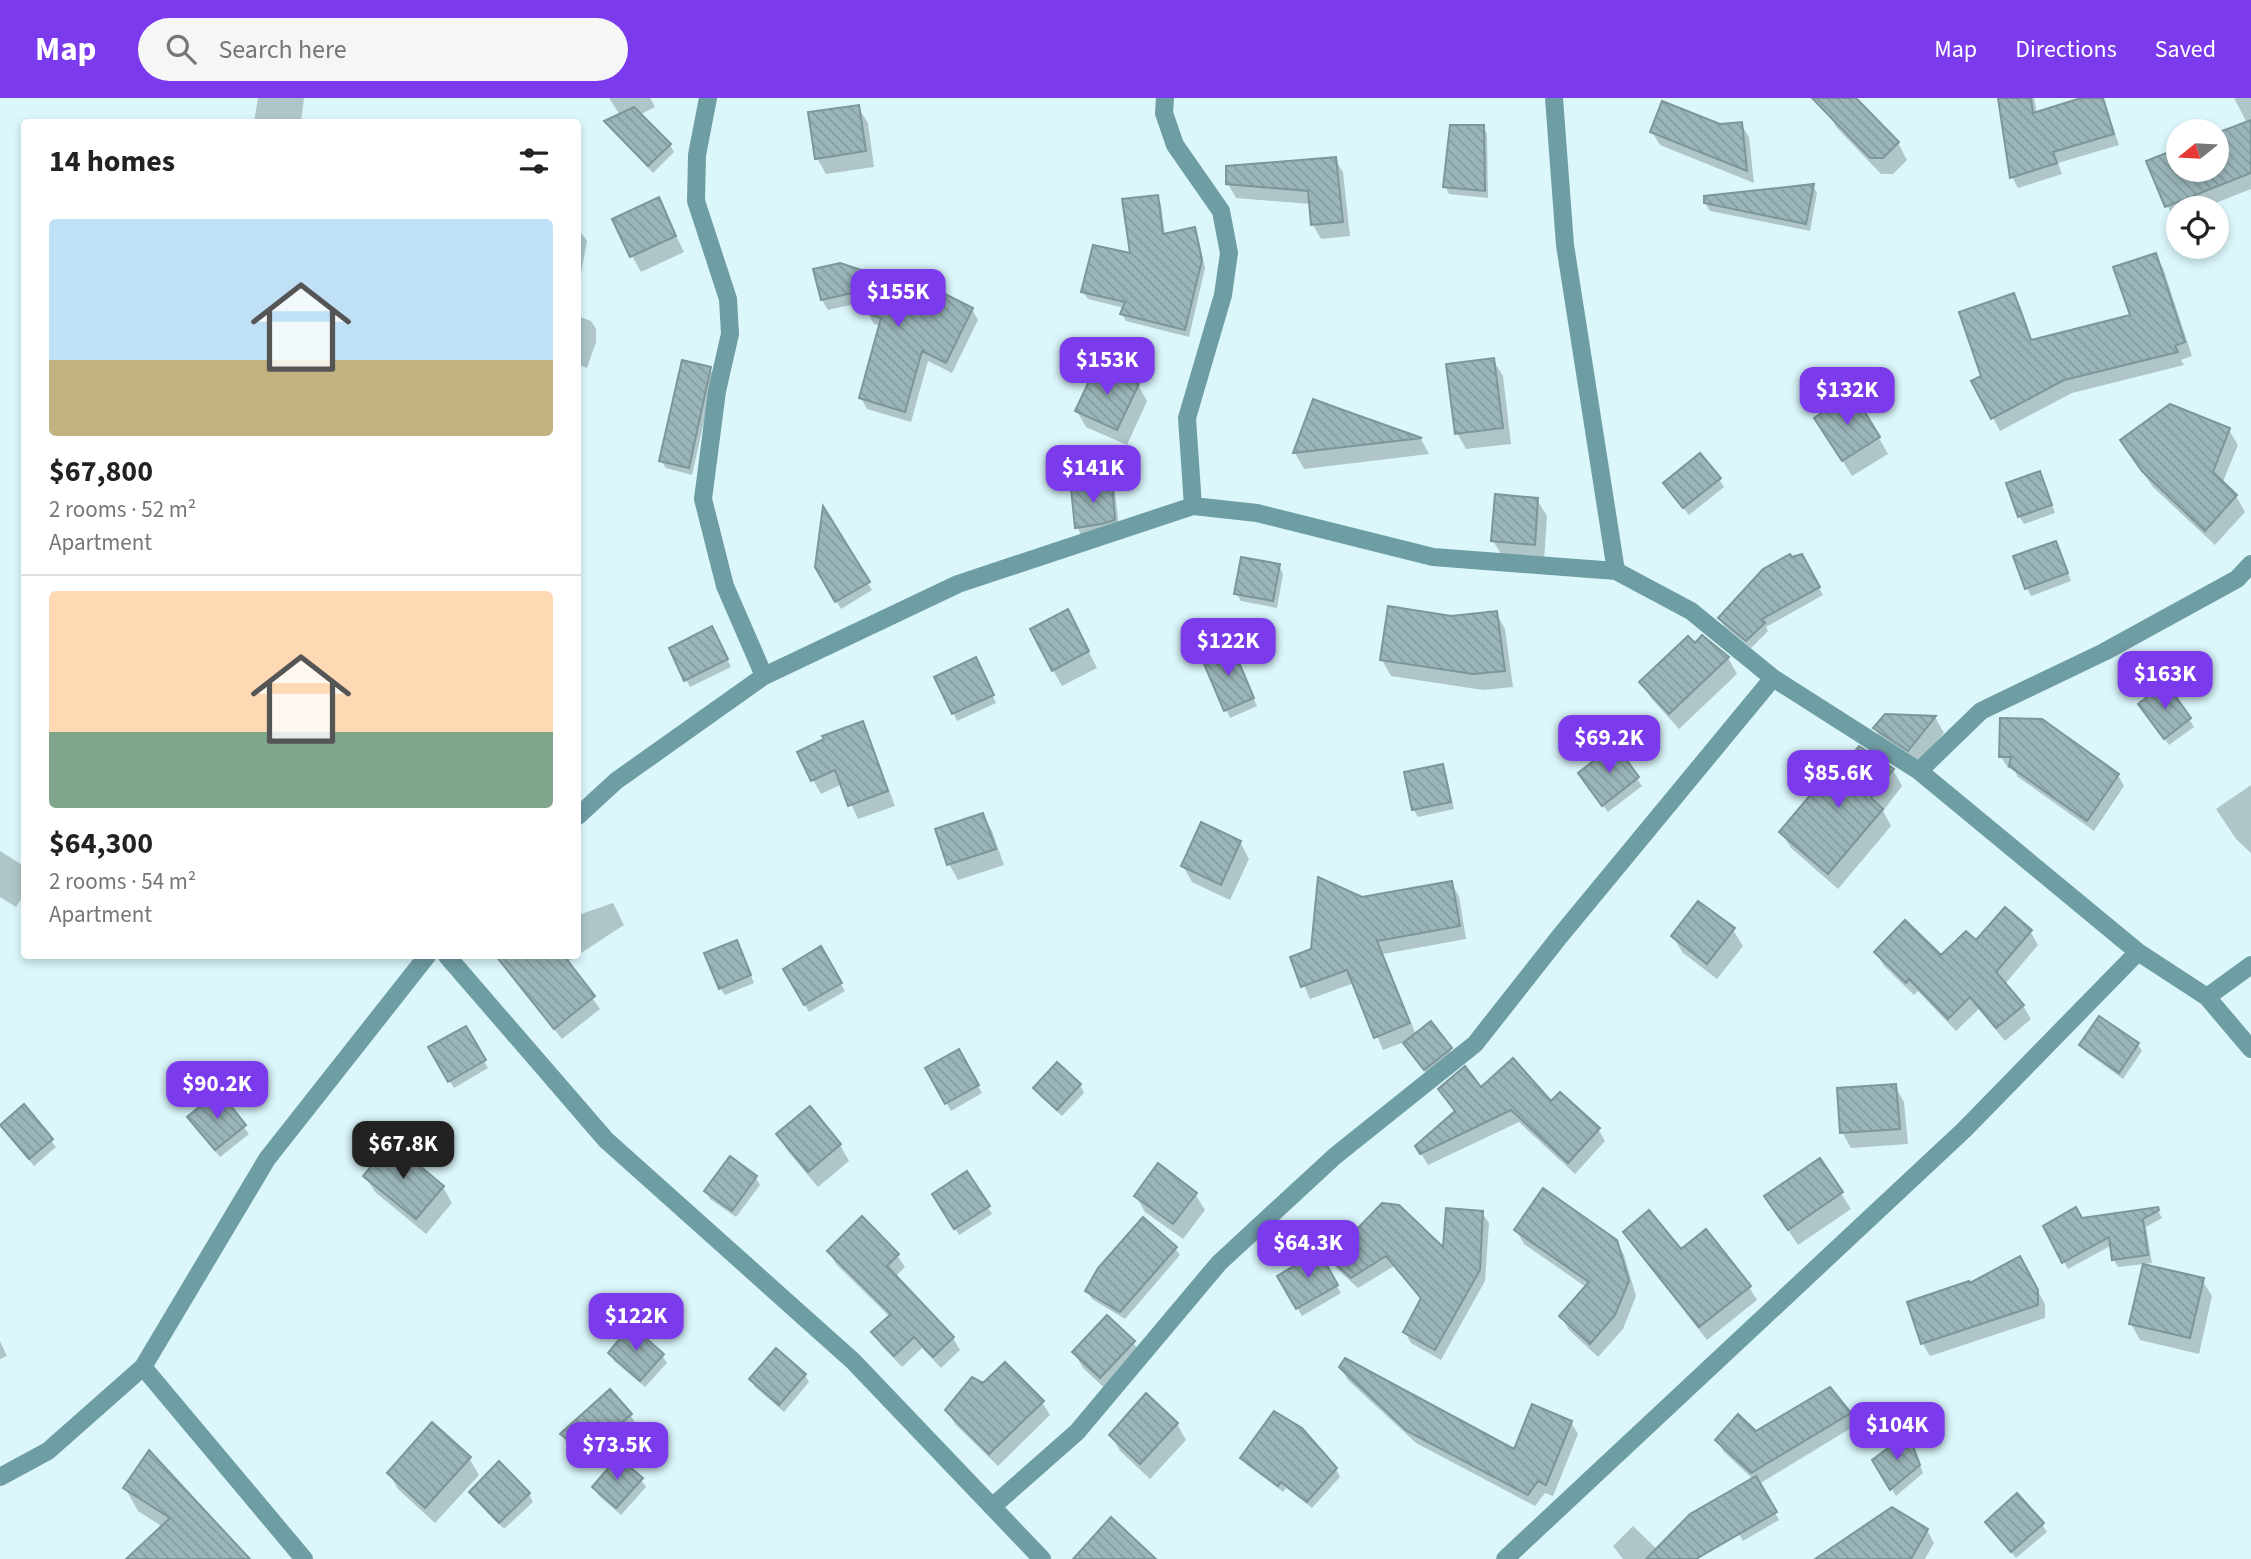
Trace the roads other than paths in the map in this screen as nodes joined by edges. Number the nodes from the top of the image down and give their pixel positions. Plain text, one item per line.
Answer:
1 (708, 98) edge
2 (1165, 98) edge
3 (1554, 98) edge
4 (1194, 506) junction
5 (2251, 564) edge
6 (1616, 571) junction
7 (764, 676) junction
8 (1773, 678) junction
9 (1919, 771) junction
10 (581, 813) edge
11 (2138, 952) junction
12 (425, 959) edge
13 (450, 959) edge
14 (2251, 965) edge
15 (2207, 997) junction
16 (2251, 1049) edge
17 (143, 1367) junction
18 (0, 1477) edge
19 (992, 1507) junction
20 (304, 1559) edge
21 (1042, 1559) edge
22 (1506, 1559) edge

1 - 7 street
2 - 4 street
3 - 6 street
4 - 6 street
4 - 7 street
5 - 9 street
6 - 8 street
7 - 10 street
8 - 9 street
8 - 19 street
9 - 11 street
11 - 15 street
11 - 22 street
12 - 17 street
13 - 19 street
14 - 15 street
15 - 16 street
17 - 18 street
17 - 20 street
19 - 21 street

